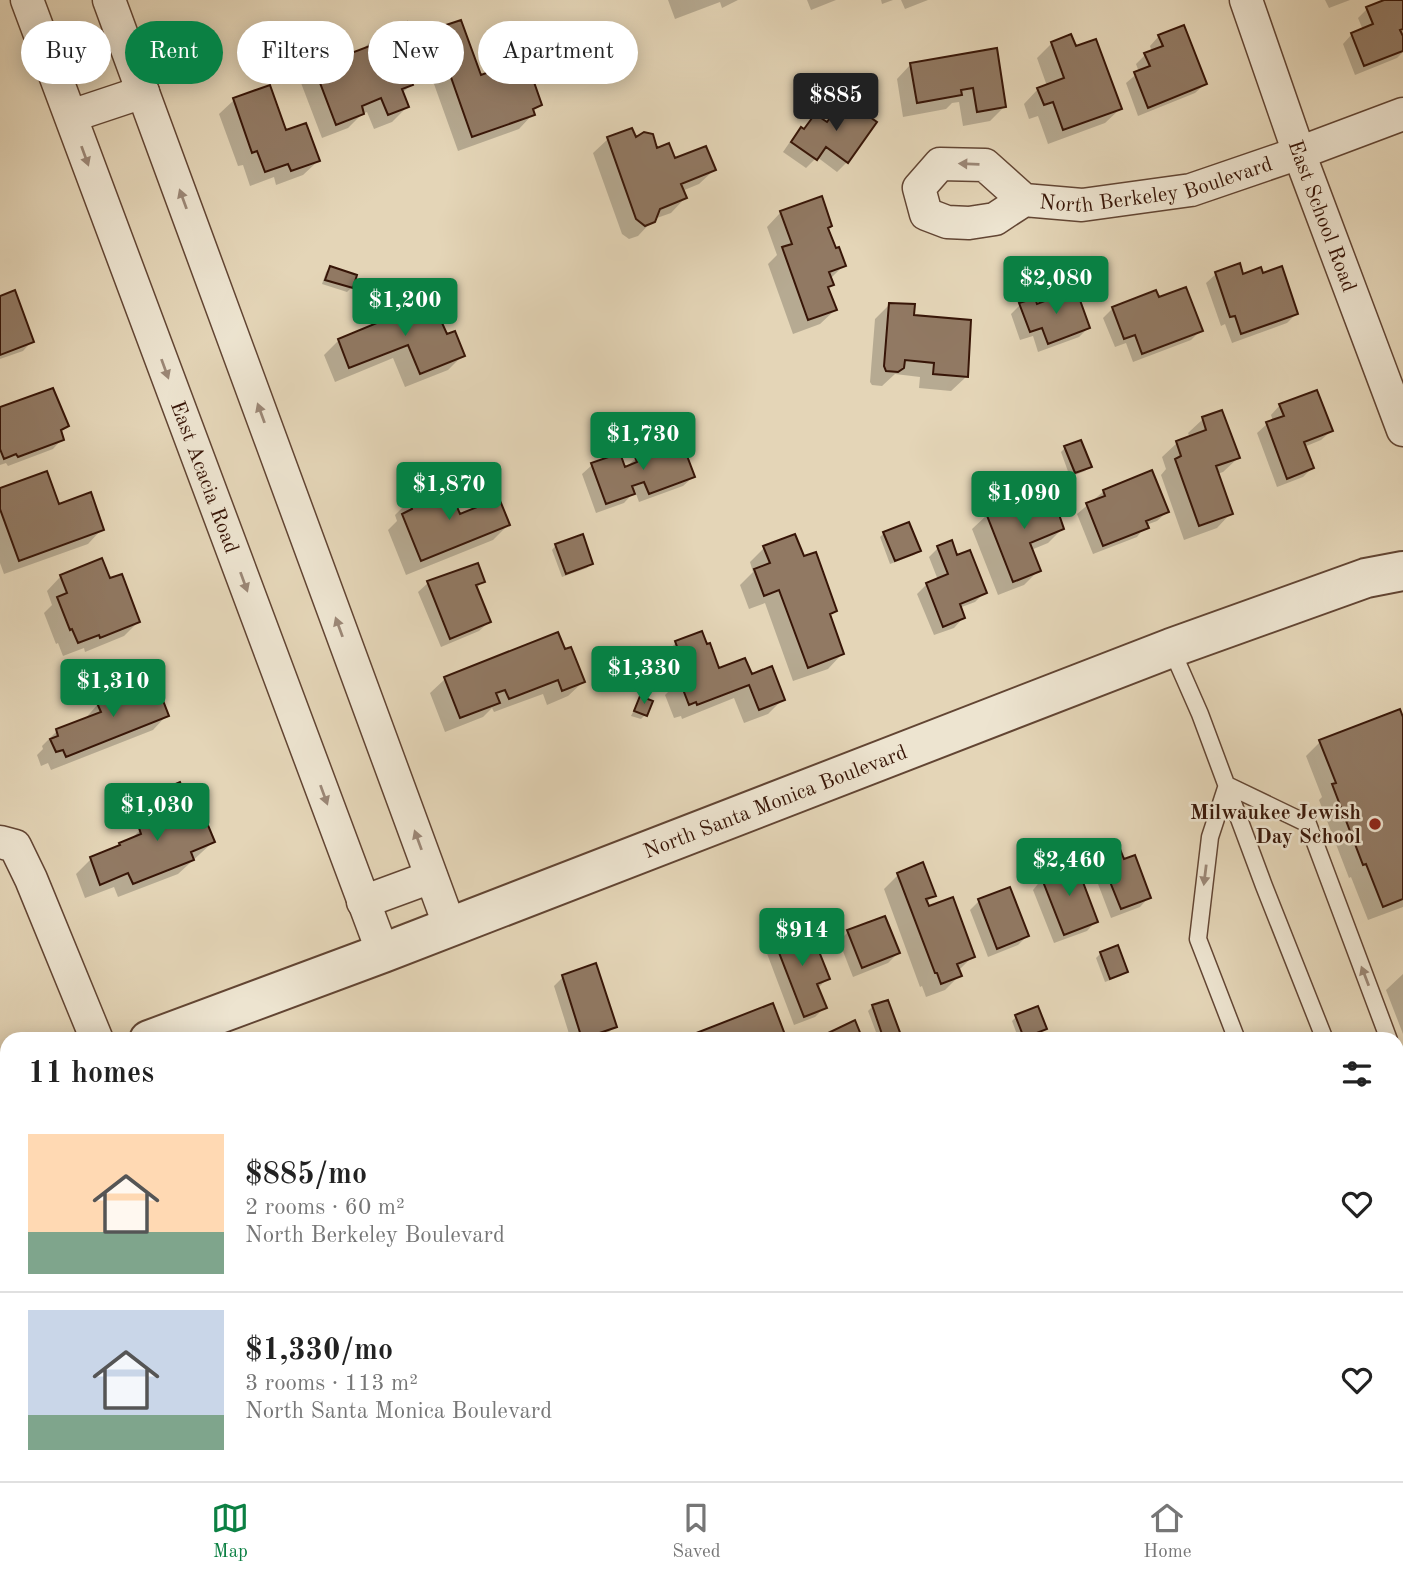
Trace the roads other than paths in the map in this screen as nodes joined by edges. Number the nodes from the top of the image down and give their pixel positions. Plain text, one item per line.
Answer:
1 (27, 0) edge
2 (110, 0) edge
3 (1247, 0) edge
4 (143, 92) junction
5 (1403, 114) edge
6 (71, 116) junction
7 (1299, 153) junction
8 (1024, 200) dead end
9 (1403, 430) edge
10 (1403, 571) edge
11 (1171, 648) junction
12 (1227, 785) junction
13 (0, 842) edge
14 (431, 877) junction
15 (363, 902) junction
16 (450, 927) junction
17 (383, 953) junction
18 (93, 1032) edge
19 (171, 1032) edge
20 (1234, 1032) edge
21 (1322, 1032) edge
22 (1386, 1032) edge

1 - 6 street, East Acacia Road
2 - 4 street
3 - 7 street, East School Road
4 - 6 street
14 -> 4 street
5 - 7 street, North Berkeley Boulevard
6 -> 15 street, East Acacia Road
7 - 8 street, North Berkeley Boulevard
7 - 9 street, East School Road
10 - 11 street, North Santa Monica Boulevard
11 - 12 lane
11 - 16 street, North Santa Monica Boulevard
12 -> 20 lane
12 - 21 lane
22 -> 12 lane
13 - 18 street
14 - 15 street
14 - 16 street
15 - 17 street, East Acacia Road
16 - 17 street, North Santa Monica Boulevard
17 - 19 street, North Santa Monica Boulevard

